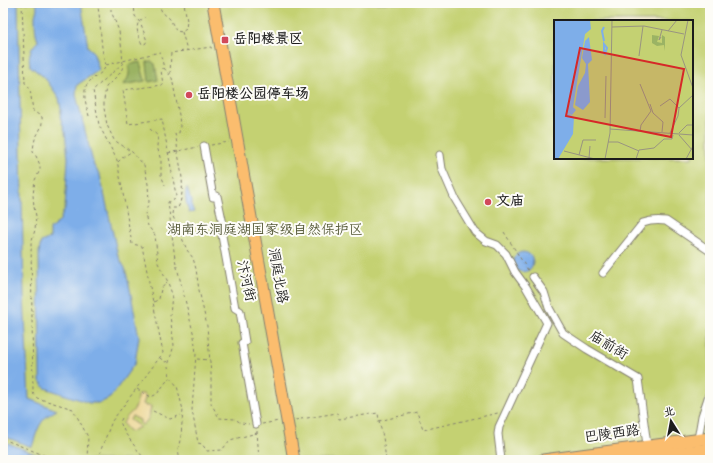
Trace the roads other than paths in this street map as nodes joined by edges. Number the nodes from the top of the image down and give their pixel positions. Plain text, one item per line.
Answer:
1 (213, 3) edge
2 (217, 3) edge
3 (204, 146) dead end
4 (440, 155) dead end
5 (710, 251) edge
6 (603, 273) dead end
7 (533, 277) road end
8 (710, 392) edge
9 (289, 420) junction
10 (256, 424) road end
11 (710, 438) edge
12 (698, 439) junction
13 (647, 445) junction
14 (710, 448) edge
15 (294, 460) edge
16 (298, 460) edge
17 (501, 460) edge
18 (543, 460) edge
19 (614, 460) edge

1 - 9 main road, 洞庭北路
2 - 9 main road, 洞庭北路
3 - 10 street, 汴河街
4 - 17 street
5 - 6 street
7 - 13 street, 庙前街
8 - 12 street
9 - 15 main road, 洞庭北路
9 - 16 main road, 洞庭北路
11 - 12 main road, 巴陵西路
12 - 13 main road, 巴陵西路
13 - 18 main road, 巴陵西路
14 - 19 main road, 巴陵西路

